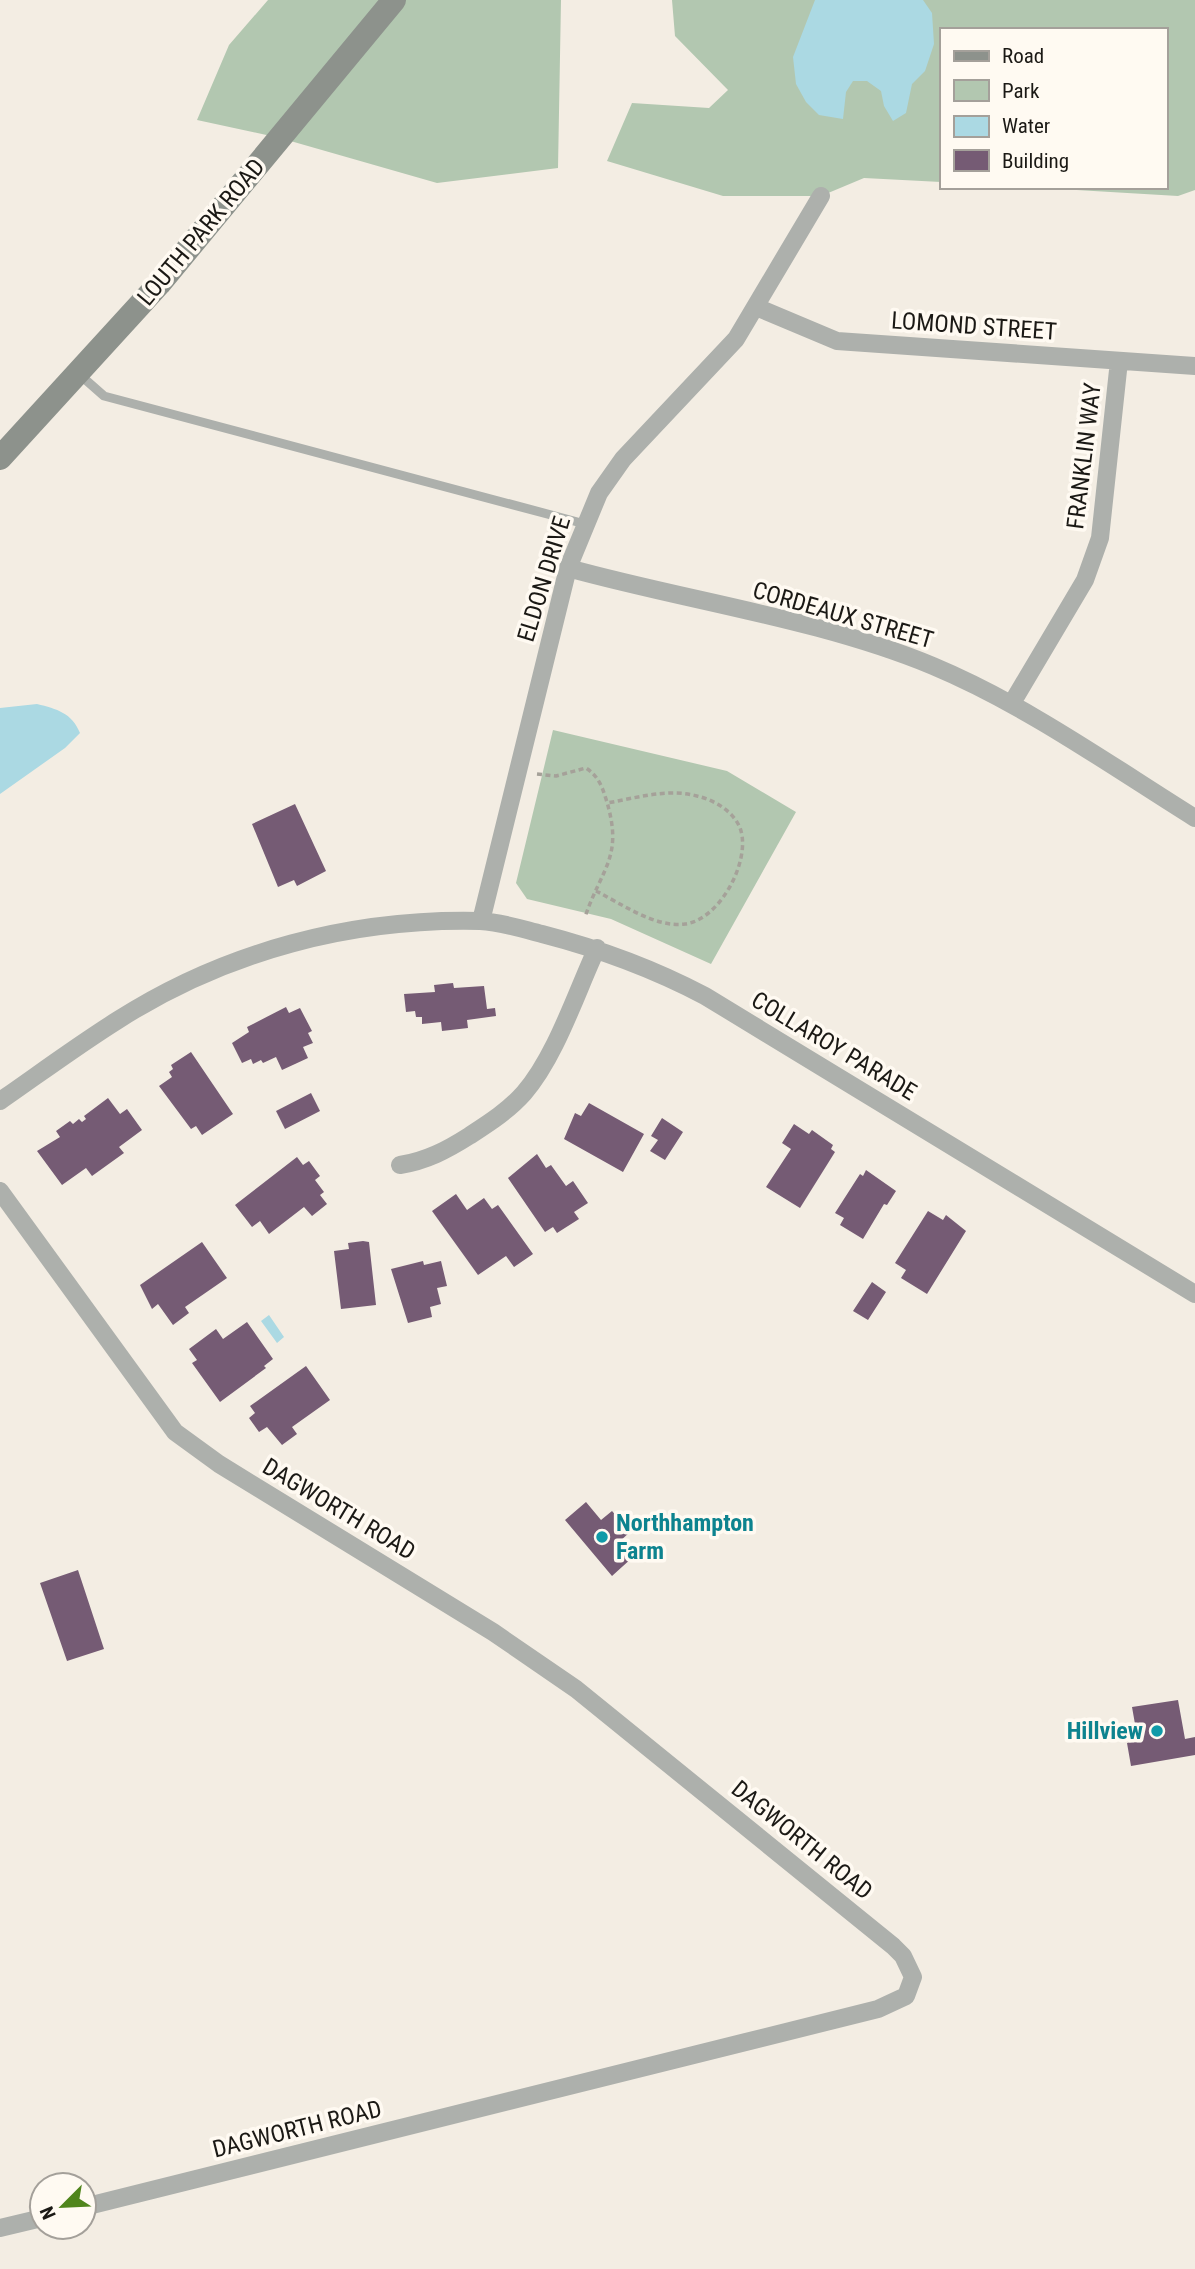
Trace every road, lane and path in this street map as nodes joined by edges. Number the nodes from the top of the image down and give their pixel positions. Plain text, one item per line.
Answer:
1 (394, 0) edge
2 (821, 196) dead end
3 (756, 307) junction
4 (1119, 361) junction
5 (1195, 366) edge
6 (78, 373) junction
7 (0, 458) edge
8 (584, 524) junction
9 (568, 568) junction
10 (1012, 704) junction
11 (537, 774) dead end
12 (607, 803) junction
13 (1195, 818) edge
14 (596, 891) junction
15 (585, 917) dead end
16 (481, 921) junction
17 (597, 948) junction
18 (0, 1101) edge
19 (400, 1165) dead end
20 (0, 1191) edge
21 (1195, 1294) edge
22 (98, 2204) edge
23 (28, 2221) edge
24 (0, 2228) edge

1 - 6 street, LOUTH PARK ROAD
2 - 3 street, ELDON DRIVE
3 - 4 street, LOMOND STREET
3 - 8 street, ELDON DRIVE
4 - 5 street, LOMOND STREET
4 - 10 street, FRANKLIN WAY
6 - 7 street, LOUTH PARK ROAD
6 - 8 lane
8 - 9 street, ELDON DRIVE
9 - 10 street, CORDEAUX STREET
9 - 16 street, ELDON DRIVE
10 - 13 street, CORDEAUX STREET
11 - 12 path
12 - 14 path
12 - 14 path
14 - 15 path
16 - 17 street, COLLAROY PARADE
16 - 18 street, COLLAROY PARADE
17 - 19 street
17 - 21 street, COLLAROY PARADE
20 - 22 street, DAGWORTH ROAD
23 - 24 street

